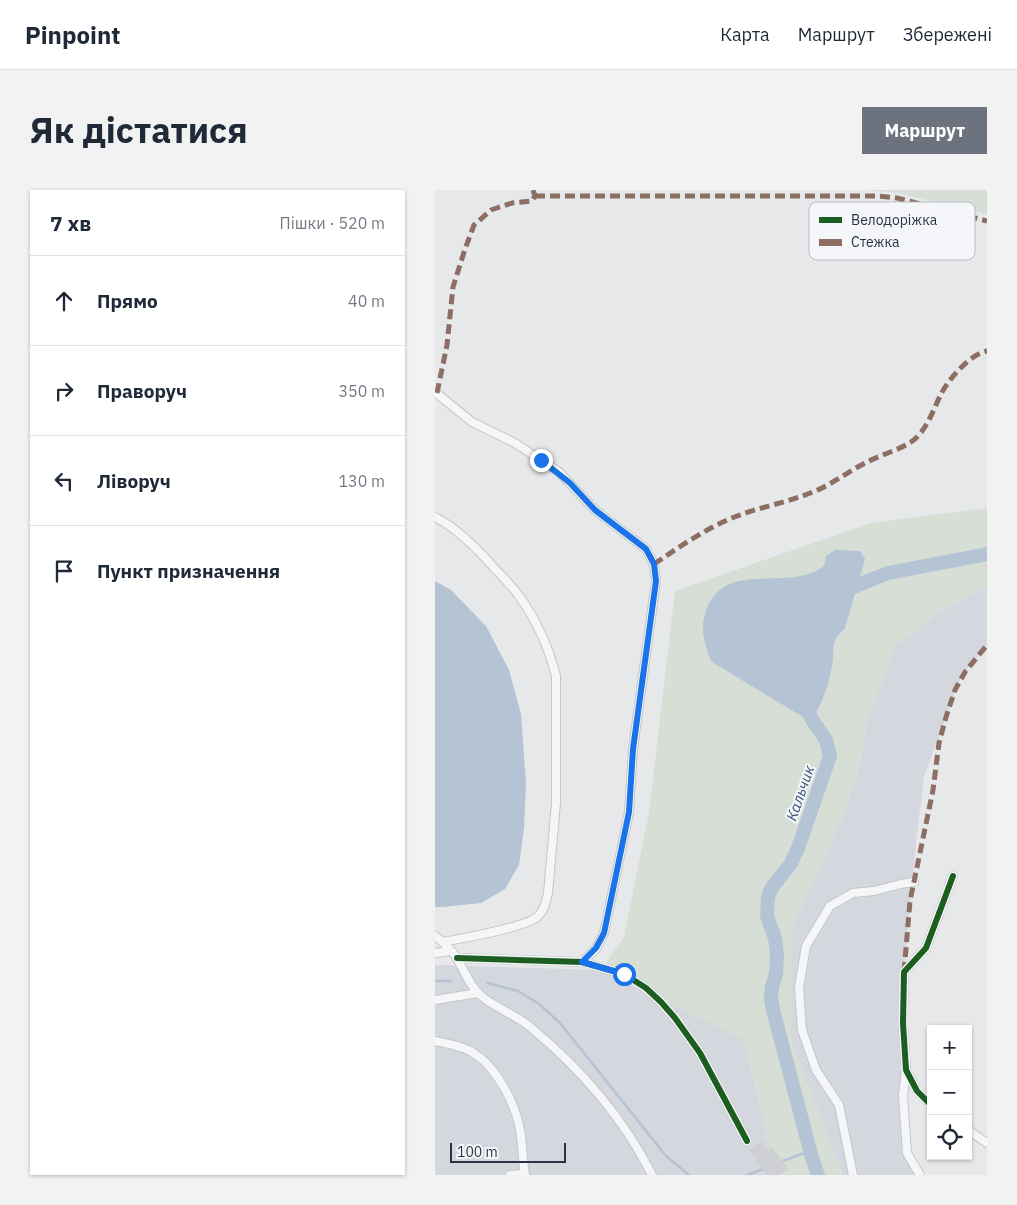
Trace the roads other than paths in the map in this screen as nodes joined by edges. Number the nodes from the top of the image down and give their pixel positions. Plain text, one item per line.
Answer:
1 (435, 392) edge
2 (435, 517) edge
3 (953, 876) dead end
4 (914, 882) dead end
5 (435, 936) edge
6 (443, 942) junction
7 (451, 951) junction
8 (435, 952) edge
9 (457, 958) junction
10 (582, 962) junction
11 (478, 993) junction
12 (435, 1000) edge
13 (435, 1041) edge
14 (906, 1070) junction
15 (927, 1101) edge
16 (972, 1133) edge
17 (747, 1141) dead end
18 (987, 1142) edge
19 (525, 1174) edge
20 (510, 1175) edge
21 (652, 1175) edge
22 (853, 1175) edge
23 (920, 1175) edge

1 - 10 street
2 - 6 street
3 - 14 street
4 - 22 street
5 - 6 street
6 - 7 street
7 - 8 street
7 - 9 street
9 - 10 street
9 - 11 street
10 - 17 street
11 - 12 street
11 - 21 street
13 - 19 street
14 - 15 street
14 - 23 street
16 - 18 street
19 - 20 street

